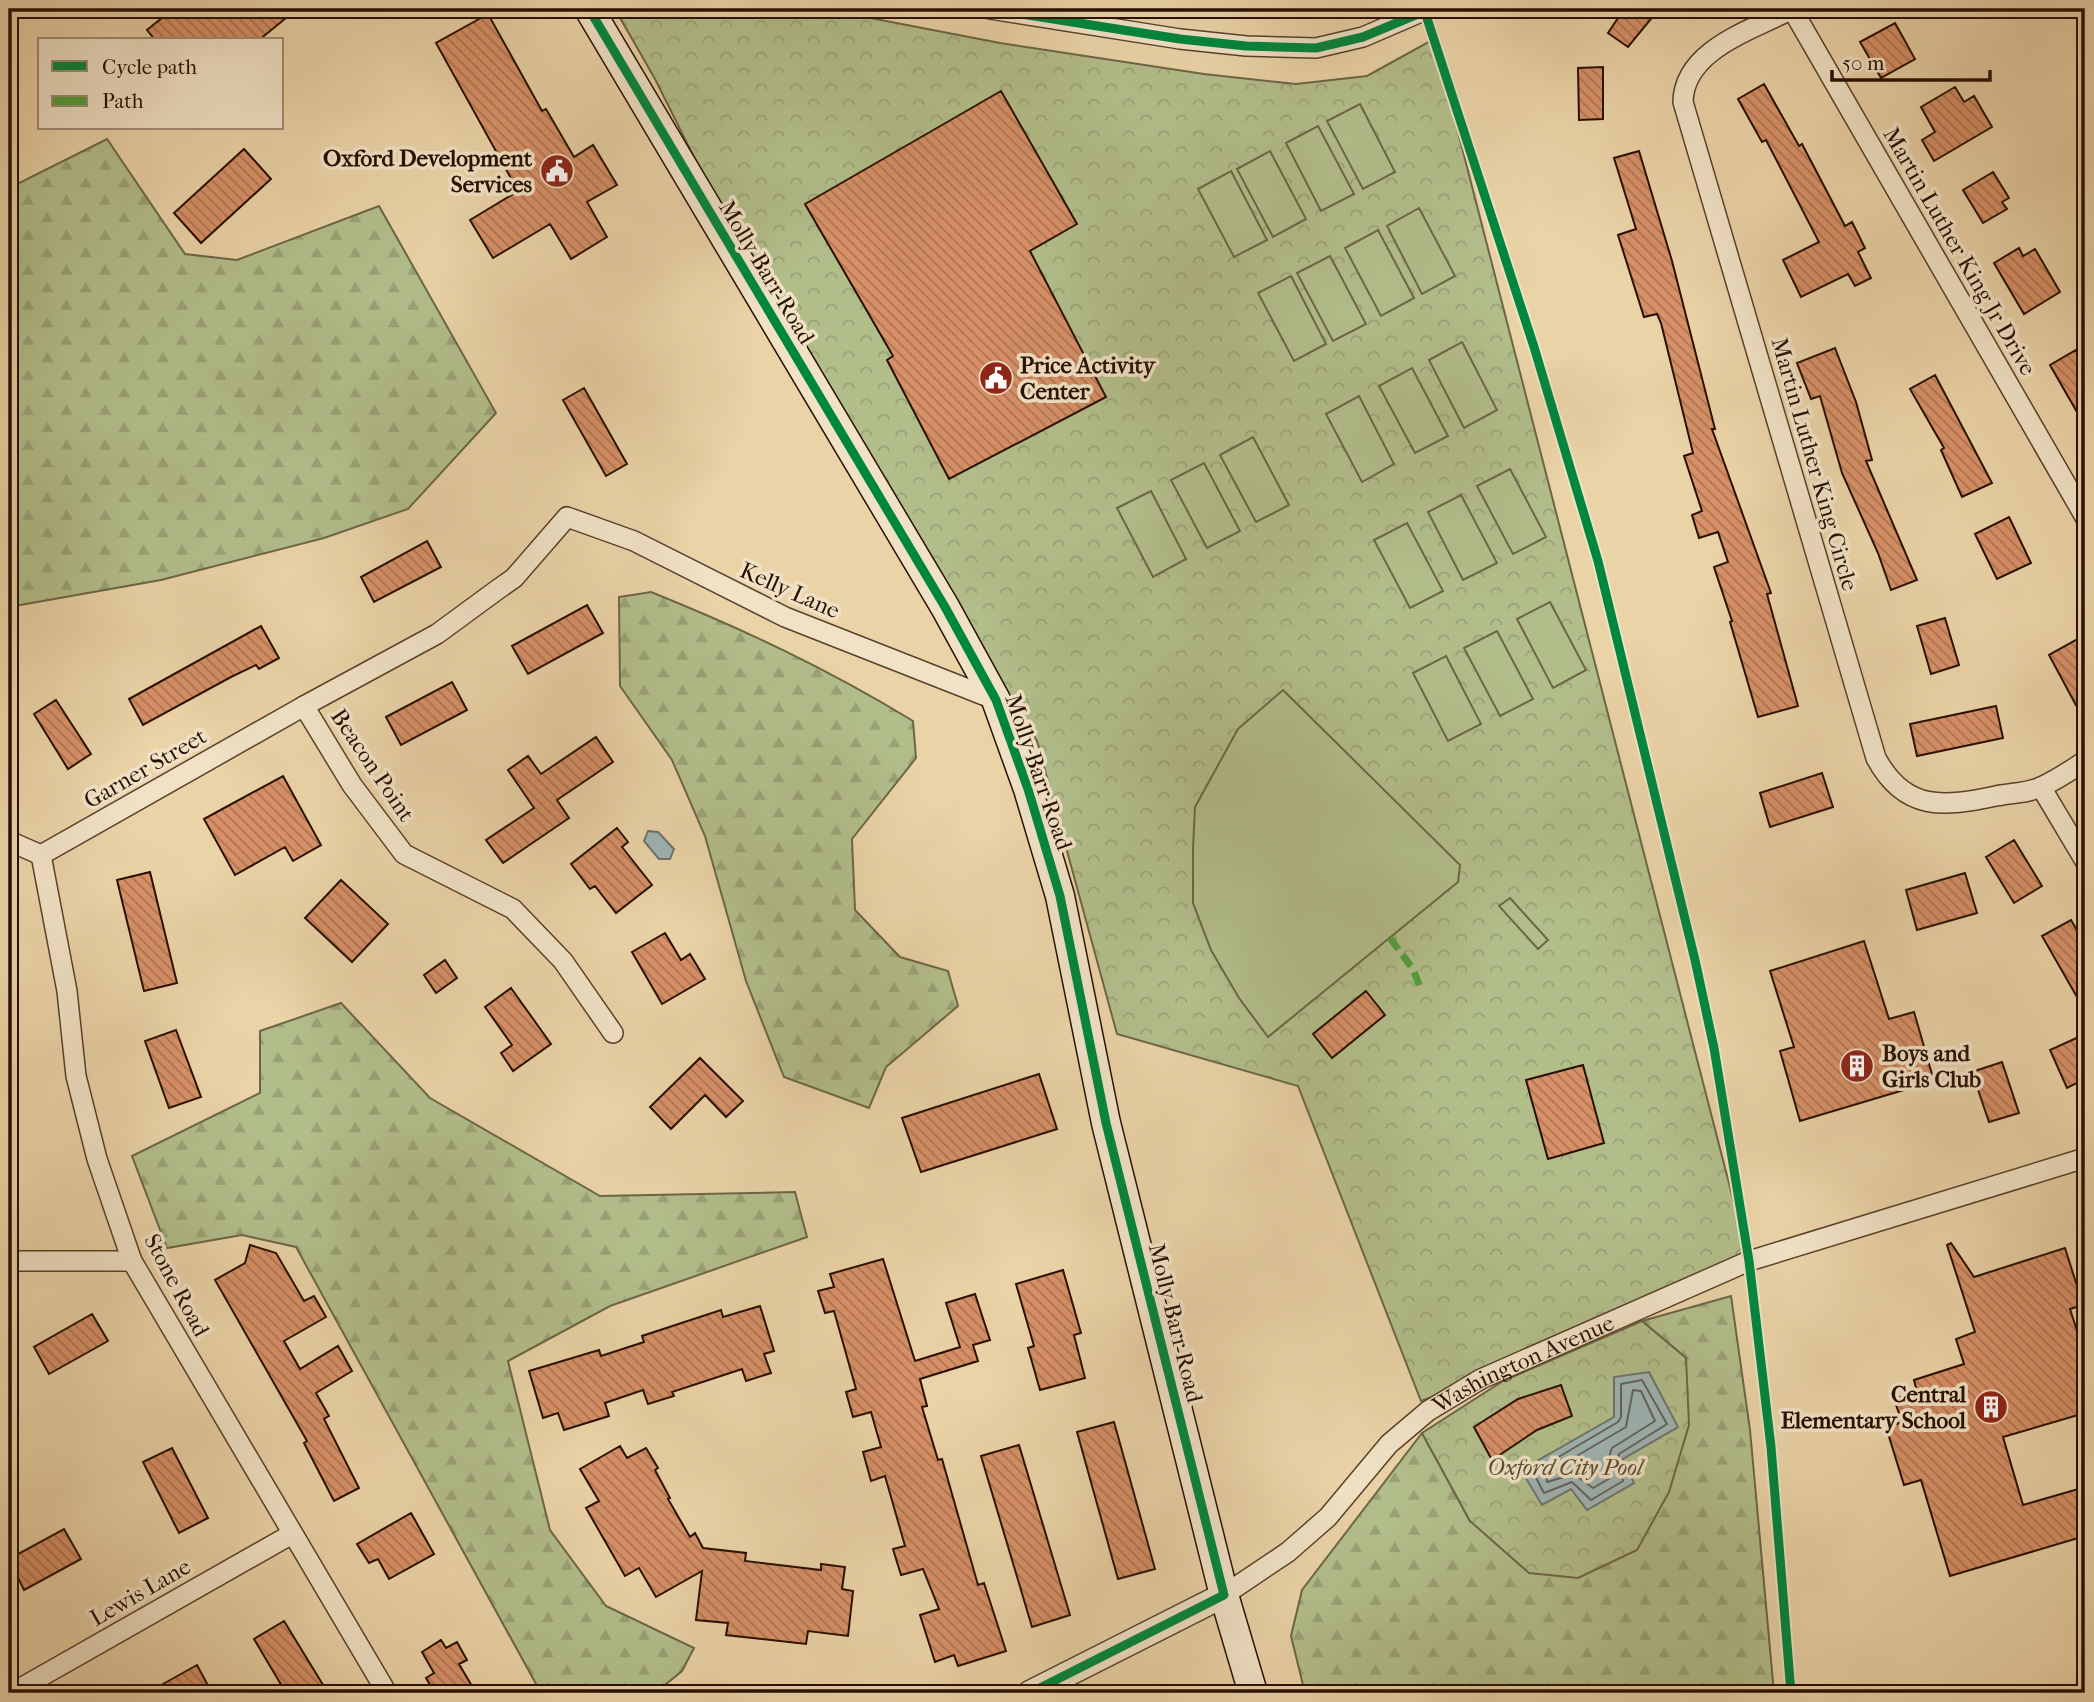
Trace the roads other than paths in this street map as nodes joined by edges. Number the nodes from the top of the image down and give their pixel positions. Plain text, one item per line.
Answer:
1 (589, 9) edge
2 (990, 9) edge
3 (1428, 9) edge
4 (1792, 9) edge
5 (568, 517) joint
6 (2085, 517) edge
7 (996, 700) junction
8 (304, 706) junction
9 (2085, 761) edge
10 (2041, 788) junction
11 (9, 841) edge
12 (41, 855) junction
13 (2085, 861) edge
14 (613, 1033) dead end
15 (2085, 1158) edge
16 (132, 1261) junction
17 (9, 1262) edge
18 (292, 1534) junction
19 (1224, 1595) junction
20 (12, 1693) edge
21 (387, 1693) edge
22 (1030, 1693) edge
23 (1253, 1693) edge

1 - 7 main road, Molly Barr Road
2 - 3 street
4 - 6 street, Martin Luther King Jr Drive
4 - 10 street, Martin Luther King Circle
5 - 7 street, Kelly Lane
5 - 8 street, Beacon Point
7 - 19 main road, Molly Barr Road
8 - 12 street, Garner Street
8 - 14 street, Beacon Point
9 - 10 street, Martin Luther King Circle
10 - 13 street
11 - 12 street
12 - 16 street, Stone Road
15 - 19 street, Washington Avenue
16 - 17 street
16 - 18 street, Stone Road
18 - 20 street, Lewis Lane
18 - 21 street, Stone Road
19 - 22 street, Washington Avenue
19 - 23 main road, Molly Barr Road

